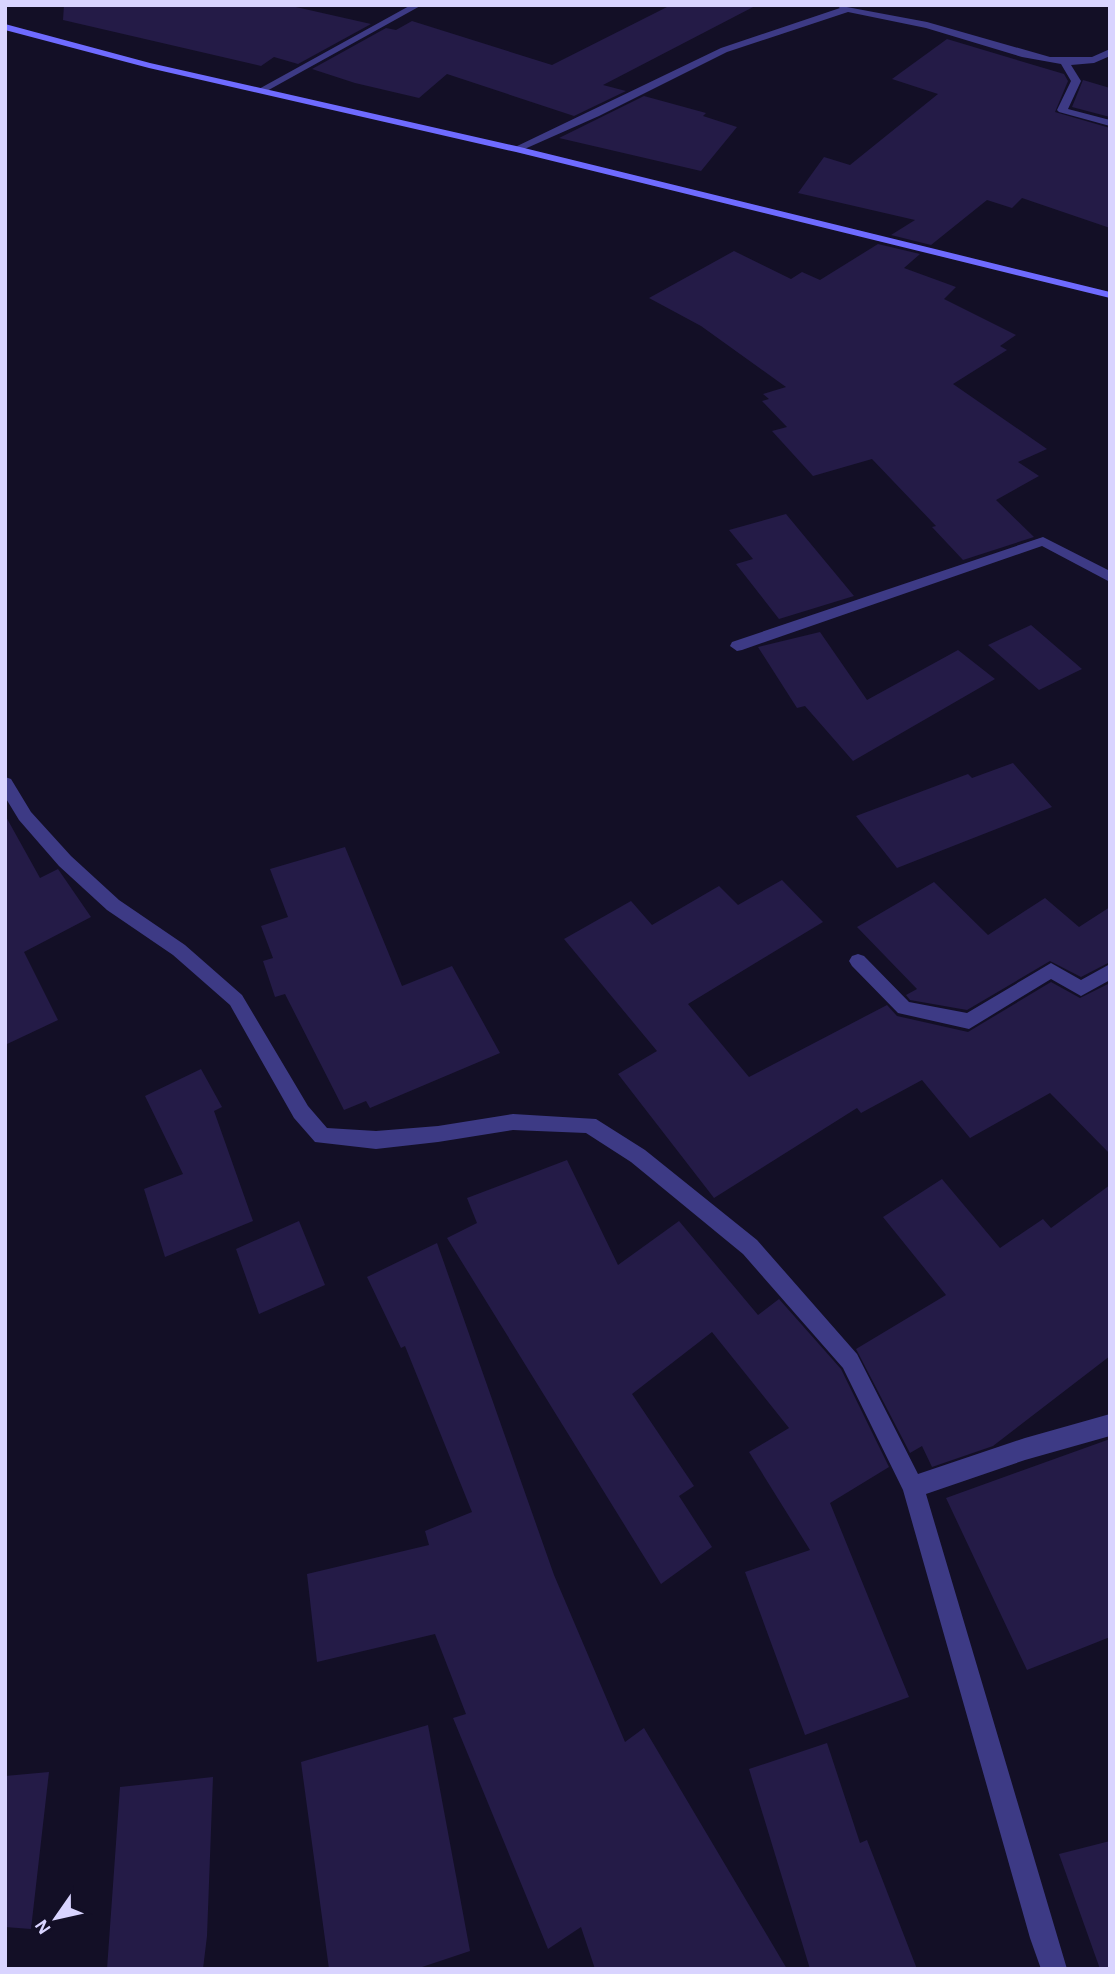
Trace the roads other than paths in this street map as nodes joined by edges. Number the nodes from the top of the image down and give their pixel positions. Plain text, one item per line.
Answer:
1 (418, 5) edge
2 (843, 7) edge
3 (5, 27) edge
4 (1110, 52) edge
5 (1063, 60) junction
6 (262, 90) junction
7 (1110, 123) edge
8 (516, 149) junction
9 (1110, 295) edge
10 (1110, 577) edge
11 (737, 646) dead end
12 (5, 783) edge
13 (858, 961) dead end
14 (1110, 971) edge
15 (1110, 1425) edge
16 (914, 1487) junction
17 (1054, 1969) edge

1 - 6 street
2 - 5 street
2 - 8 street
3 - 6 street
4 - 5 street
5 - 7 street
6 - 8 street
8 - 9 street
10 - 11 street
12 - 16 street
13 - 14 street
15 - 16 street
16 - 17 street

